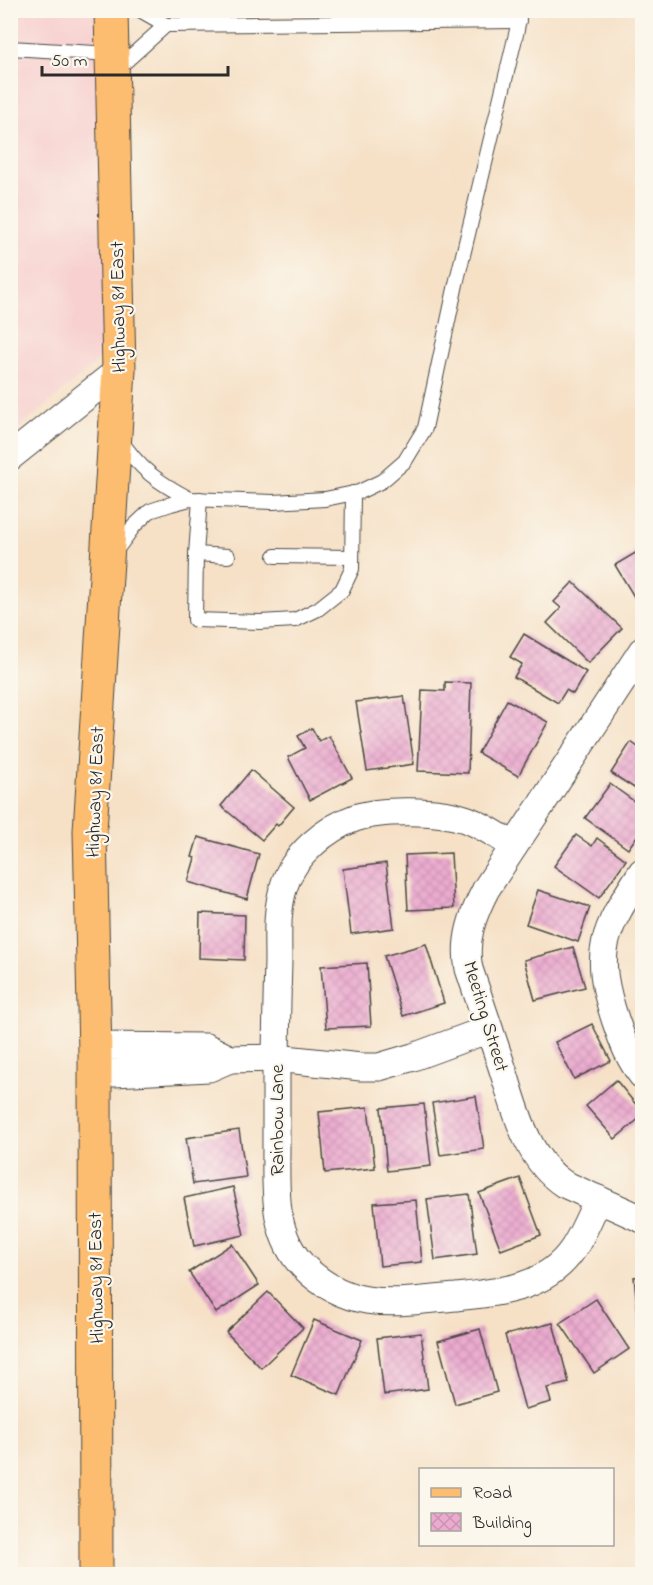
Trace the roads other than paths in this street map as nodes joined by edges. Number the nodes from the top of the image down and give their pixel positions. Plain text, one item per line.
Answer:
1 (111, 10) edge
2 (140, 10) edge
3 (457, 16) edge
4 (519, 16) edge
5 (211, 17) edge
6 (166, 25) junction
7 (10, 48) edge
8 (112, 63) junction
9 (119, 370) junction
10 (115, 432) junction
11 (10, 458) edge
12 (353, 493) junction
13 (195, 499) junction
14 (196, 554) junction
15 (228, 556) dead end
16 (275, 556) dead end
17 (352, 557) junction
18 (107, 561) junction
19 (642, 651) edge
20 (514, 846) junction
21 (642, 872) edge
22 (489, 1029) junction
23 (276, 1058) junction
24 (95, 1060) junction
25 (642, 1075) edge
26 (598, 1199) junction
27 (642, 1219) edge
28 (96, 1575) edge

1 - 8 main road, Highway 81 East
2 - 6 lane
3 - 4 lane
3 - 5 lane
4 - 12 lane
5 - 6 lane
6 - 8 lane
7 - 8 lane
8 - 9 main road, Highway 81 East
9 - 10 main road, Highway 81 East
9 - 11 street
10 - 13 lane
10 - 18 main road, Highway 81 East
12 - 13 lane
12 - 17 lane
13 - 14 lane
13 - 18 lane
14 - 15 lane
14 - 17 lane
16 - 17 lane
18 - 24 main road, Highway 81 East
19 - 20 street, Meeting Street
20 - 22 street, Meeting Street
20 - 23 street, Rainbow Lane
21 - 25 street
22 - 23 street
22 - 26 street, Meeting Street
23 - 24 street
23 - 26 street, Rainbow Lane
24 - 28 main road, Highway 81 East
26 - 27 street, Meeting Street

